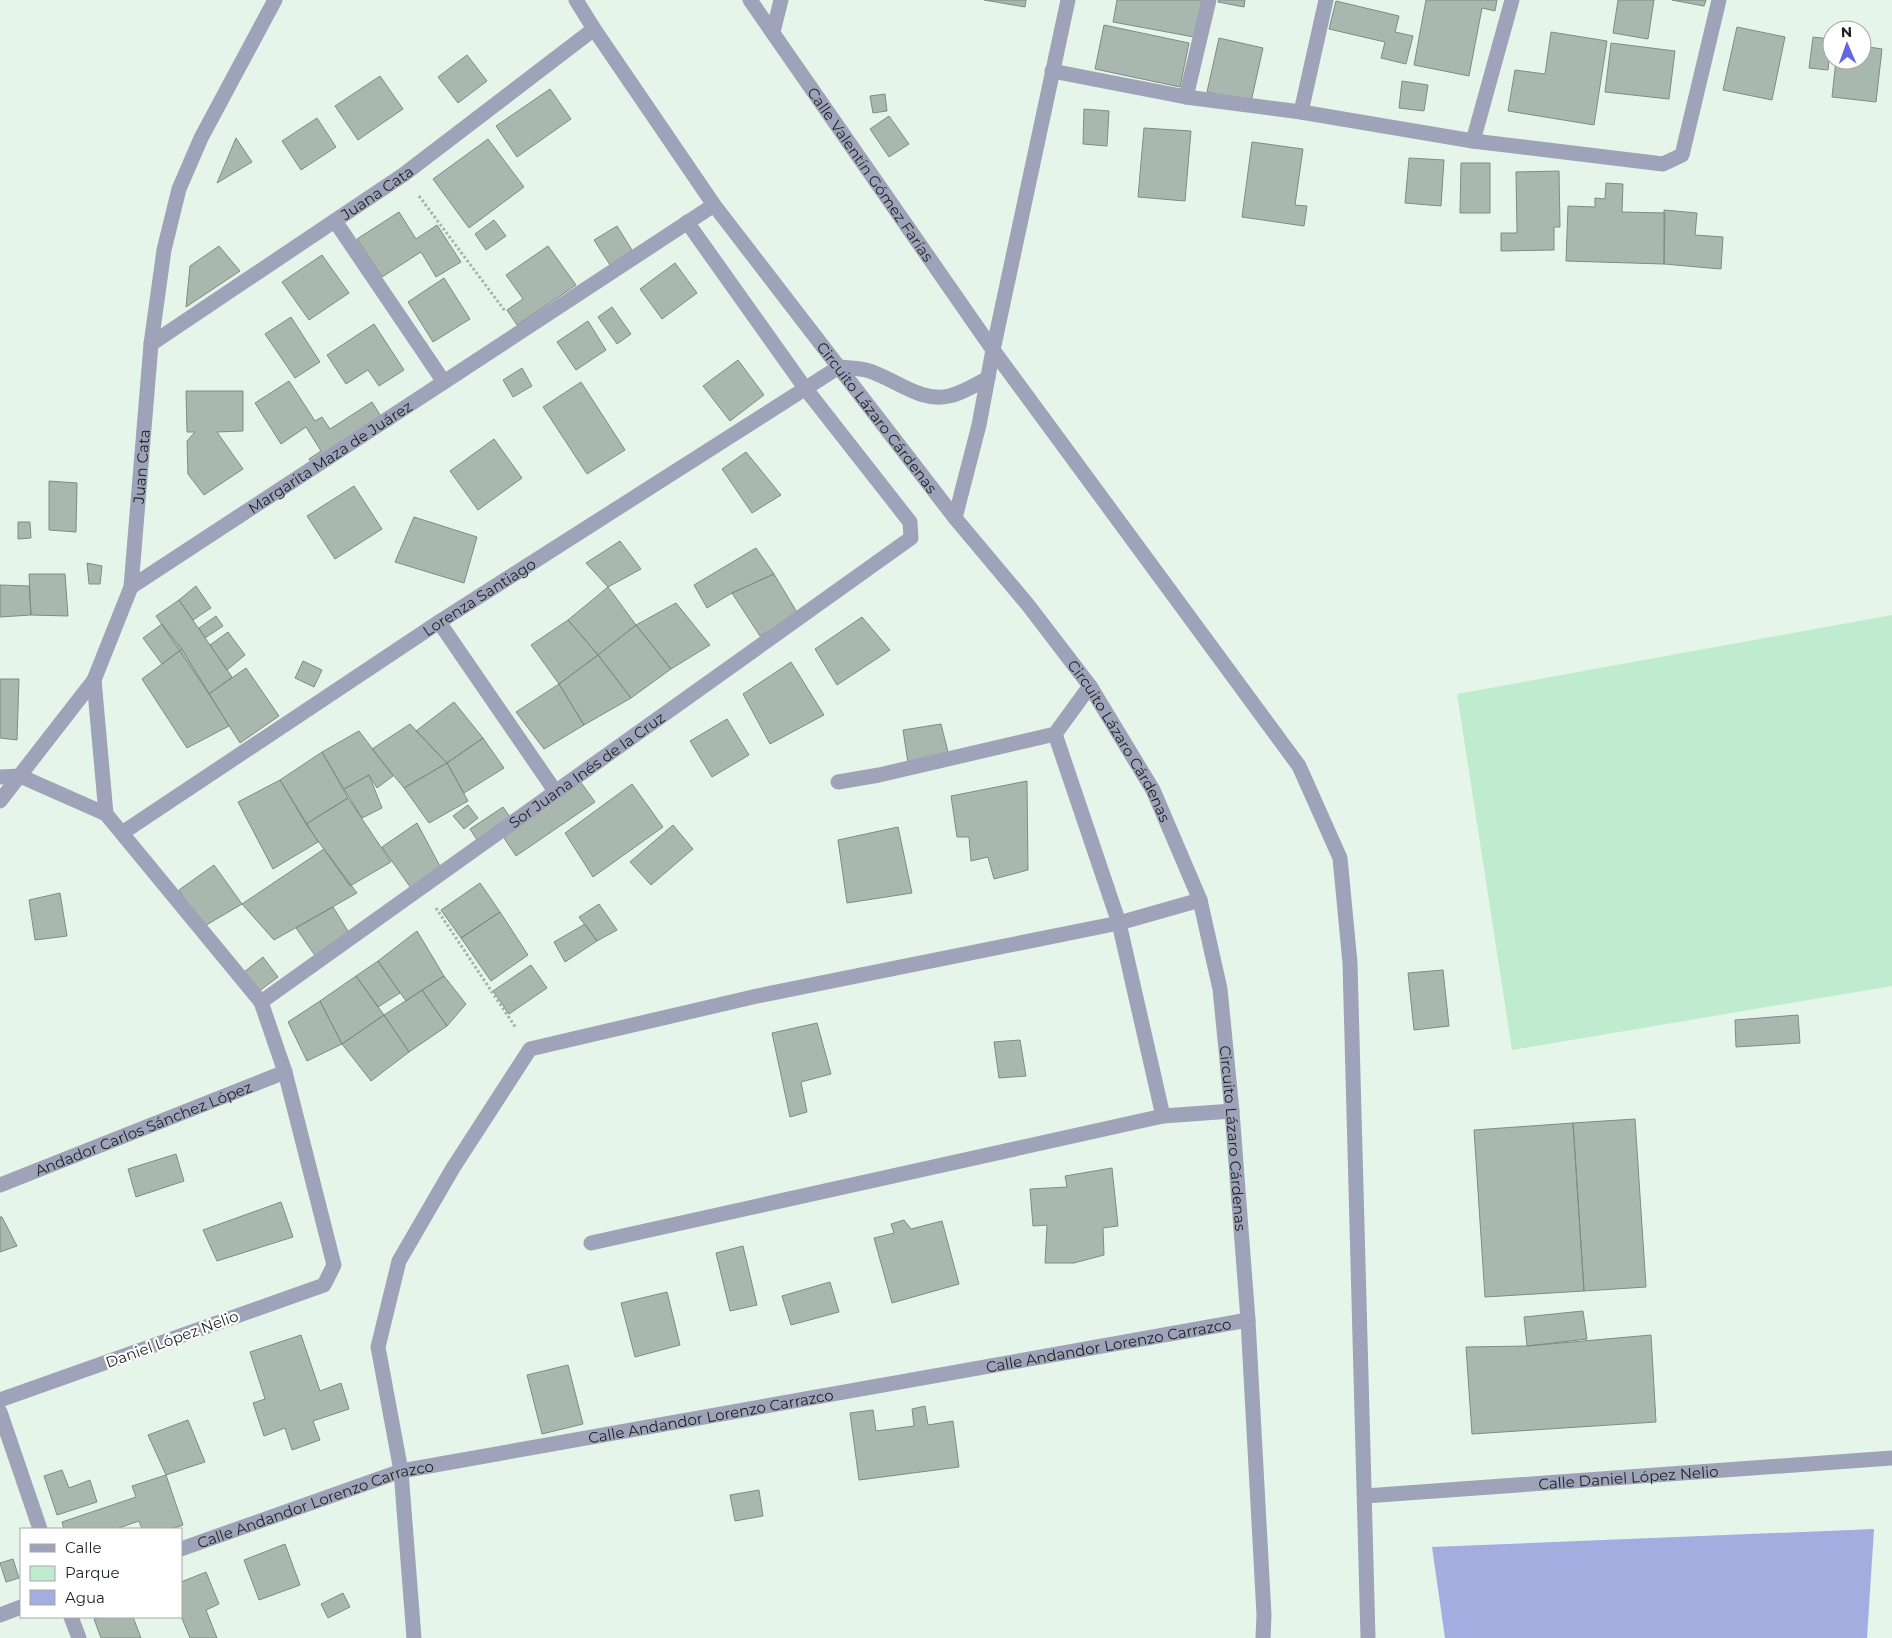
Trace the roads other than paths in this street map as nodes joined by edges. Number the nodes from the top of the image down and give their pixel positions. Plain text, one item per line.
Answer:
1 (275, 0) edge
2 (576, 0) edge
3 (750, 0) edge
4 (781, 0) edge
5 (1068, 0) edge
6 (1208, 0) edge
7 (1326, 0) edge
8 (1512, 0) edge
9 (1719, 0) edge
10 (594, 29) junction
11 (773, 32) junction
12 (1052, 71) junction
13 (1186, 97) junction
14 (1301, 112) junction
15 (1473, 140) junction
16 (714, 205) junction
17 (334, 221) junction
18 (688, 222) junction
19 (152, 344) junction
20 (993, 350) junction
21 (839, 367) junction
22 (988, 378) junction
23 (444, 382) junction
24 (805, 388) junction
25 (955, 518) junction
26 (131, 587) junction
27 (439, 622) junction
28 (94, 680) junction
29 (1090, 686) junction
30 (1055, 734) junction
31 (20, 776) junction
32 (0, 777) edge
33 (838, 782) dead end
34 (556, 792) junction
35 (0, 801) edge
36 (106, 814) junction
37 (122, 833) junction
38 (1200, 900) junction
39 (1119, 923) junction
40 (261, 1002) junction
41 (285, 1072) junction
42 (1232, 1111) junction
43 (1163, 1116) junction
44 (0, 1185) edge
45 (591, 1243) dead end
46 (1248, 1320) junction
47 (0, 1400) edge
48 (0, 1412) edge
49 (1892, 1458) edge
50 (401, 1471) junction
51 (1365, 1496) junction
52 (40, 1528) edge
53 (182, 1549) edge
54 (20, 1607) edge
55 (0, 1615) edge
56 (71, 1618) edge
57 (79, 1638) edge
58 (414, 1638) edge
59 (1263, 1638) edge
60 (1368, 1638) edge

1 - 19 street, Juan Cata
2 - 10 street, Circuito Lázaro Cárdenas
3 - 11 street, Calle Valentín Gómez Farías
4 - 11 street
5 - 12 street
6 - 13 street
7 - 14 street
8 - 15 street
9 - 15 street
10 - 16 street, Circuito Lázaro Cárdenas
10 - 17 street, Juana Cata
11 - 20 street, Calle Valentín Gómez Farías
12 - 13 street
12 - 20 street
13 - 14 street
14 - 15 street
16 - 18 street, Margarita Maza de Juárez
16 - 21 street, Circuito Lázaro Cárdenas
17 - 19 street, Juana Cata
17 - 23 street
18 - 23 street, Margarita Maza de Juárez
18 - 24 street
19 - 26 street, Juan Cata
20 - 22 street
20 - 51 street, Calle Valentín Gómez Farías
21 - 22 street
21 - 24 street, Lorenza Santiago
21 - 25 street, Circuito Lázaro Cárdenas
22 - 25 street
23 - 26 street, Margarita Maza de Juárez
24 - 27 street, Lorenza Santiago
24 - 34 street, Sor Juana Inés de la Cruz
25 - 29 street, Circuito Lázaro Cárdenas
26 - 28 street
27 - 34 street
27 - 37 street, Lorenza Santiago
28 - 31 street
28 - 36 street
29 - 30 street
29 - 38 street, Circuito Lázaro Cárdenas
30 - 33 street
30 - 39 street
31 - 32 street
31 - 35 street
31 - 36 street
34 - 40 street, Sor Juana Inés de la Cruz
36 - 37 street
37 - 40 street
38 - 39 street
38 - 42 street, Circuito Lázaro Cárdenas
39 - 43 street
39 - 50 street
40 - 41 street
41 - 44 street, Andador Carlos Sánchez López
41 - 47 street, Daniel López Nelio
42 - 43 street
42 - 46 street, Circuito Lázaro Cárdenas
43 - 45 street
46 - 50 street, Calle Andandor Lorenzo Carrazco
46 - 59 street, Circuito Lázaro Cárdenas
48 - 52 street
49 - 51 street, Calle Daniel López Nelio
50 - 53 street, Calle Andandor Lorenzo Carrazco
50 - 58 street
51 - 60 street, Calle Valentín Gómez Farías
54 - 55 street
56 - 57 street

